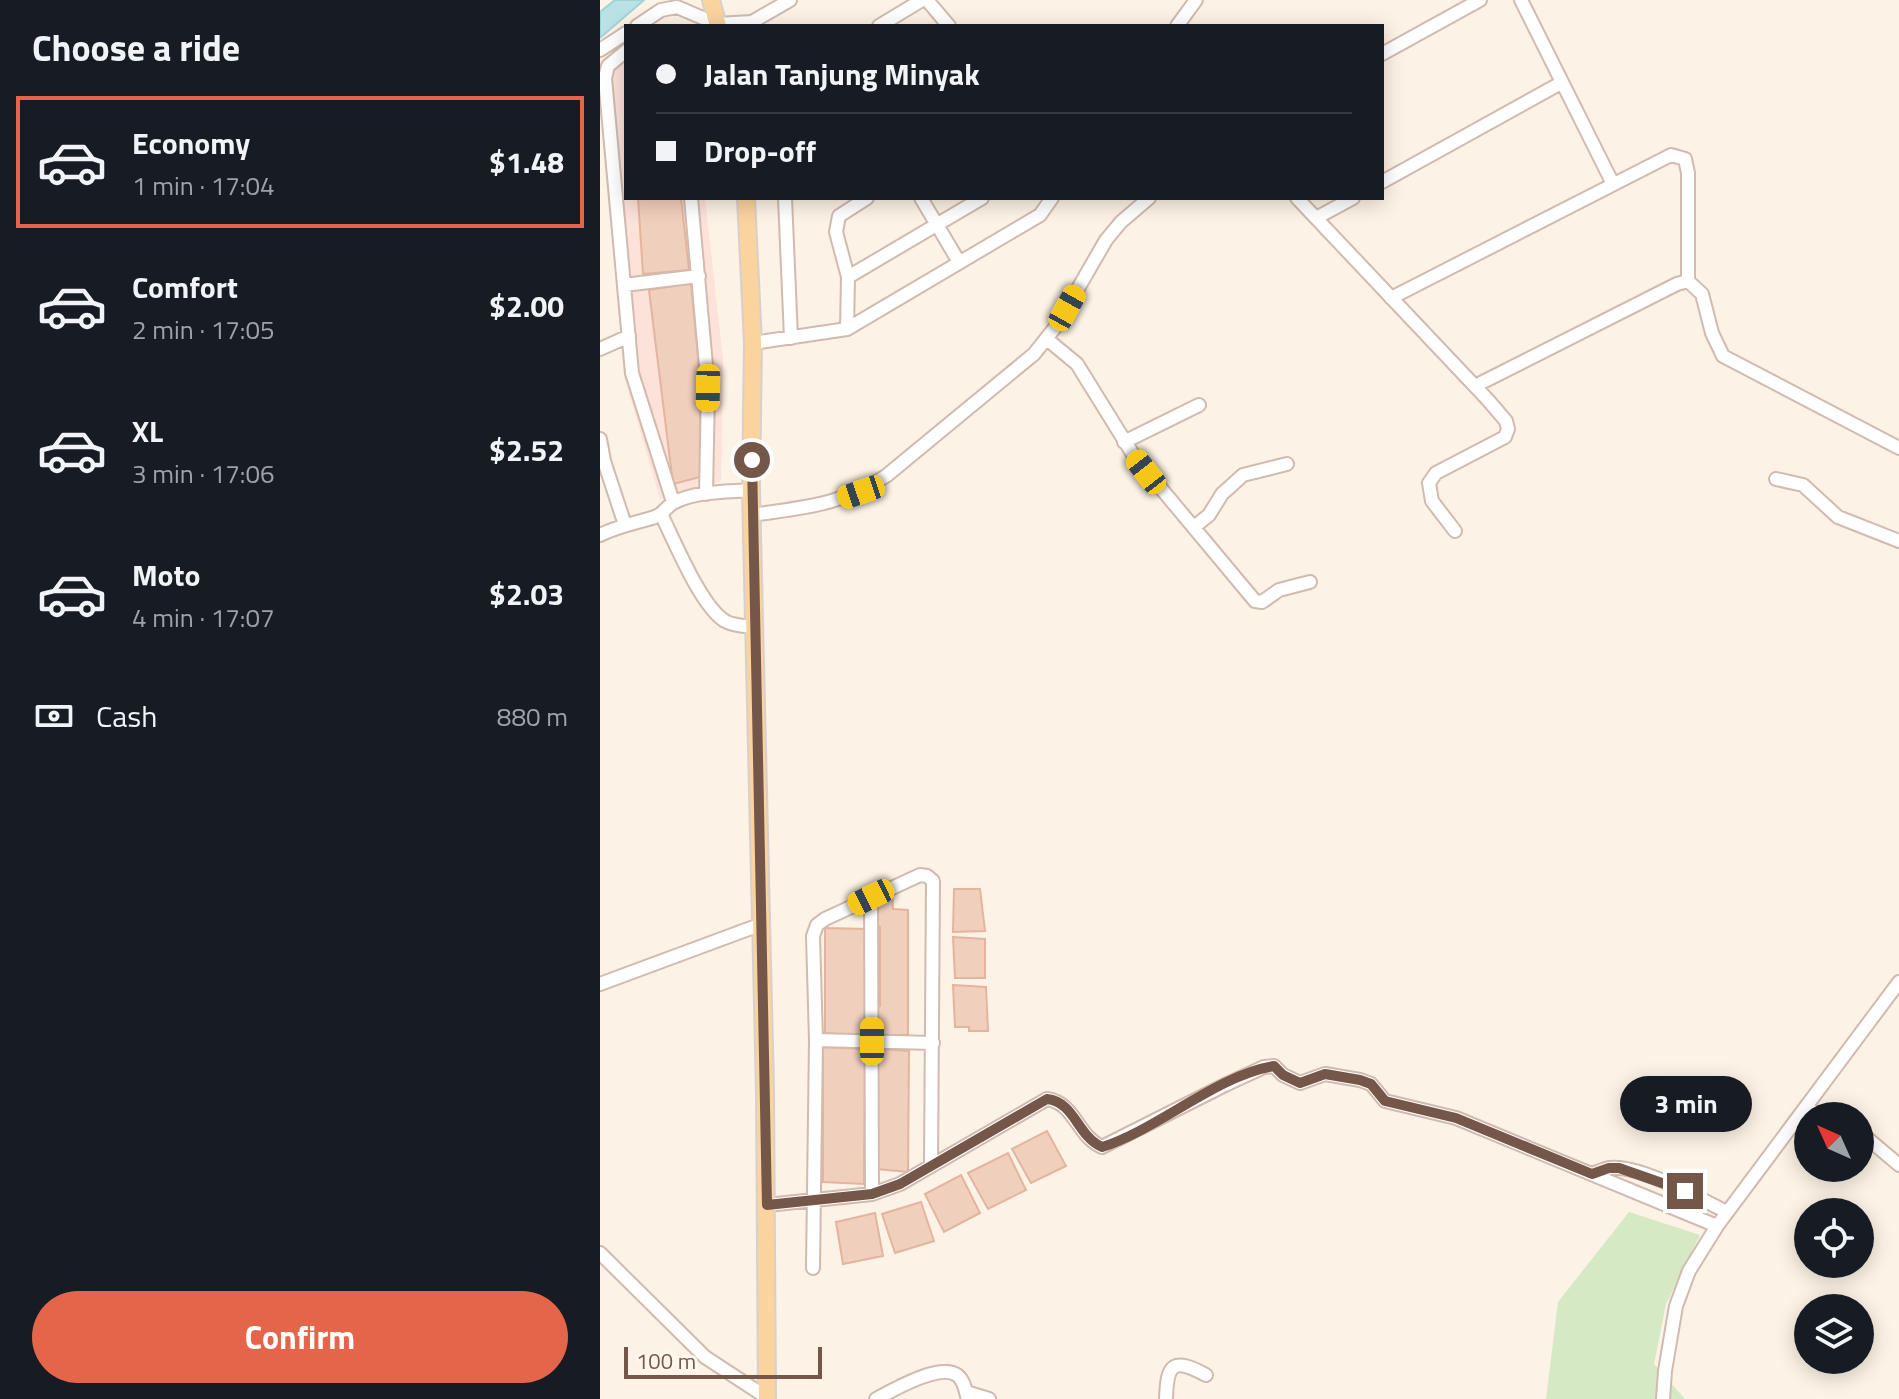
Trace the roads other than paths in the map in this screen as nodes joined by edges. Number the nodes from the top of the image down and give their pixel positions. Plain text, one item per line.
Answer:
1 (711, 0) edge
2 (790, 0) edge
3 (924, 0) edge
4 (1196, 0) edge
5 (1480, 0) edge
6 (1521, 0) edge
7 (640, 24) edge
8 (716, 24) edge
9 (718, 24) edge
10 (729, 24) edge
11 (882, 24) edge
12 (947, 24) edge
13 (1178, 24) edge
14 (624, 34) edge
15 (600, 50) edge
16 (624, 52) edge
17 (1384, 53) edge
18 (604, 67) edge
19 (1561, 83) junction
20 (1384, 181) edge
21 (1613, 184) junction
22 (691, 200) edge
23 (746, 200) edge
24 (785, 200) edge
25 (864, 200) edge
26 (922, 200) edge
27 (979, 200) edge
28 (1051, 200) edge
29 (1147, 200) edge
30 (1299, 200) edge
31 (1349, 200) edge
32 (1316, 218) junction
33 (938, 226) junction
34 (959, 262) junction
35 (699, 276) junction
36 (848, 277) junction
37 (1688, 281) junction
38 (624, 285) junction
39 (1391, 298) junction
40 (847, 329) junction
41 (629, 336) junction
42 (791, 338) junction
43 (1048, 340) junction
44 (753, 343) junction
45 (600, 349) edge
46 (1475, 386) junction
47 (1199, 405) dead end
48 (600, 439) edge
49 (1124, 442) junction
50 (1899, 448) edge
51 (1287, 464) dead end
52 (1776, 479) dead end
53 (751, 490) junction
54 (706, 494) junction
55 (673, 502) junction
56 (661, 514) junction
57 (752, 515) junction
58 (625, 525) junction
59 (1194, 527) junction
60 (602, 529) edge
61 (1455, 531) dead end
62 (1899, 541) edge
63 (1310, 582) dead end
64 (755, 627) junction
65 (871, 897) junction
66 (762, 924) junction
67 (1899, 982) edge
68 (600, 984) edge
69 (816, 1040) junction
70 (872, 1041) junction
71 (933, 1043) junction
72 (1810, 1102) edge
73 (1794, 1124) edge
74 (1874, 1144) edge
75 (931, 1164) junction
76 (1899, 1165) edge
77 (1592, 1174) junction
78 (872, 1194) junction
79 (814, 1201) junction
80 (767, 1205) junction
81 (1727, 1212) junction
82 (1717, 1226) junction
83 (600, 1253) edge
84 (605, 1266) edge
85 (813, 1268) dead end
86 (1206, 1375) dead end
87 (967, 1395) edge
88 (766, 1398) edge
89 (876, 1399) edge
90 (989, 1399) edge
91 (1166, 1399) edge
92 (1663, 1399) edge

1 - 9 main road
2 - 10 street
3 - 11 street
3 - 12 street
4 - 13 street
5 - 17 street
6 - 19 street
7 - 8 street
14 - 15 street
16 - 18 street
18 - 38 street
19 - 20 street
19 - 21 street
21 - 37 street
21 - 39 street
22 - 35 street
23 - 44 main road
24 - 42 street
25 - 36 street
26 - 33 street
27 - 33 street
28 - 34 street
29 - 43 street
30 - 32 street
31 - 32 street
32 - 39 street
33 - 34 street
33 - 36 street
34 - 40 street
35 - 38 street
35 - 54 street
36 - 40 street
37 - 46 street
37 - 50 street
38 - 41 street
39 - 46 street
40 - 42 street
41 - 45 street
41 - 55 street
42 - 44 street
43 - 49 street
43 - 57 street
44 - 53 main road
46 - 61 street
47 - 49 street
48 - 58 street
49 - 59 street
51 - 59 street
52 - 62 street
53 - 54 street
53 - 57 main road
54 - 55 street
55 - 56 street
56 - 58 street
56 - 64 street
57 - 64 main road
58 - 60 street
59 - 63 street
64 - 66 main road
65 - 69 street
65 - 70 street
65 - 71 street
66 - 68 street
66 - 80 main road
67 - 72 street
69 - 70 street
69 - 79 street
70 - 71 street
70 - 78 street
71 - 75 street
73 - 81 street
74 - 76 street
75 - 77 street
75 - 78 street
77 - 81 street
77 - 82 street
78 - 79 street
79 - 80 street
79 - 85 street
80 - 88 main road
81 - 82 street
82 - 92 street
83 - 84 street
84 - 88 street
86 - 91 street
87 - 89 street
87 - 90 street

